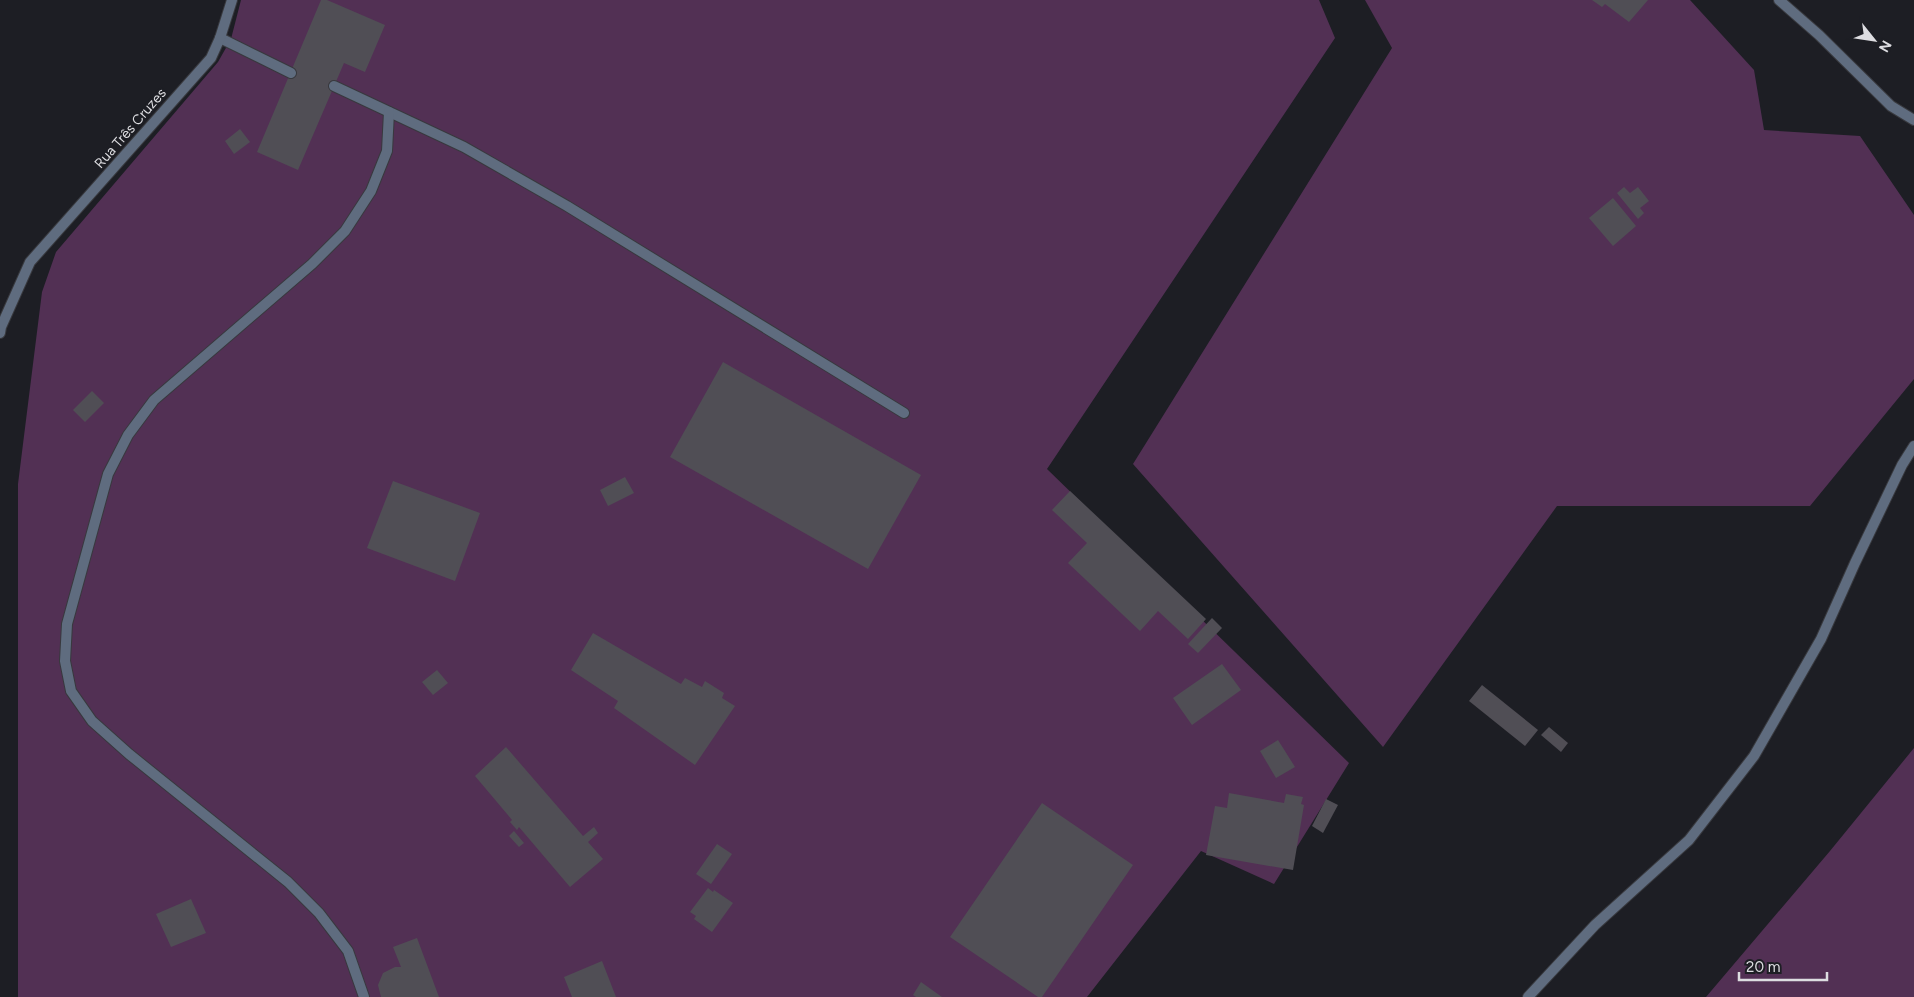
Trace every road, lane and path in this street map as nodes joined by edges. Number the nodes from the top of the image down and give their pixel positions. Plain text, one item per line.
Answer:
1 (232, 0) edge
2 (1779, 0) edge
3 (220, 38) junction
4 (290, 73) dead end
5 (334, 86) dead end
6 (389, 112) junction
7 (1914, 120) edge
8 (0, 333) edge
9 (904, 413) dead end
10 (1914, 446) edge
11 (364, 997) edge
12 (1528, 997) edge

1 - 3 street, Rua Três Cruzes
2 - 7 street
3 - 4 street
3 - 8 street, Rua Três Cruzes
5 - 6 street
6 - 9 street
6 - 11 street
10 - 12 street

